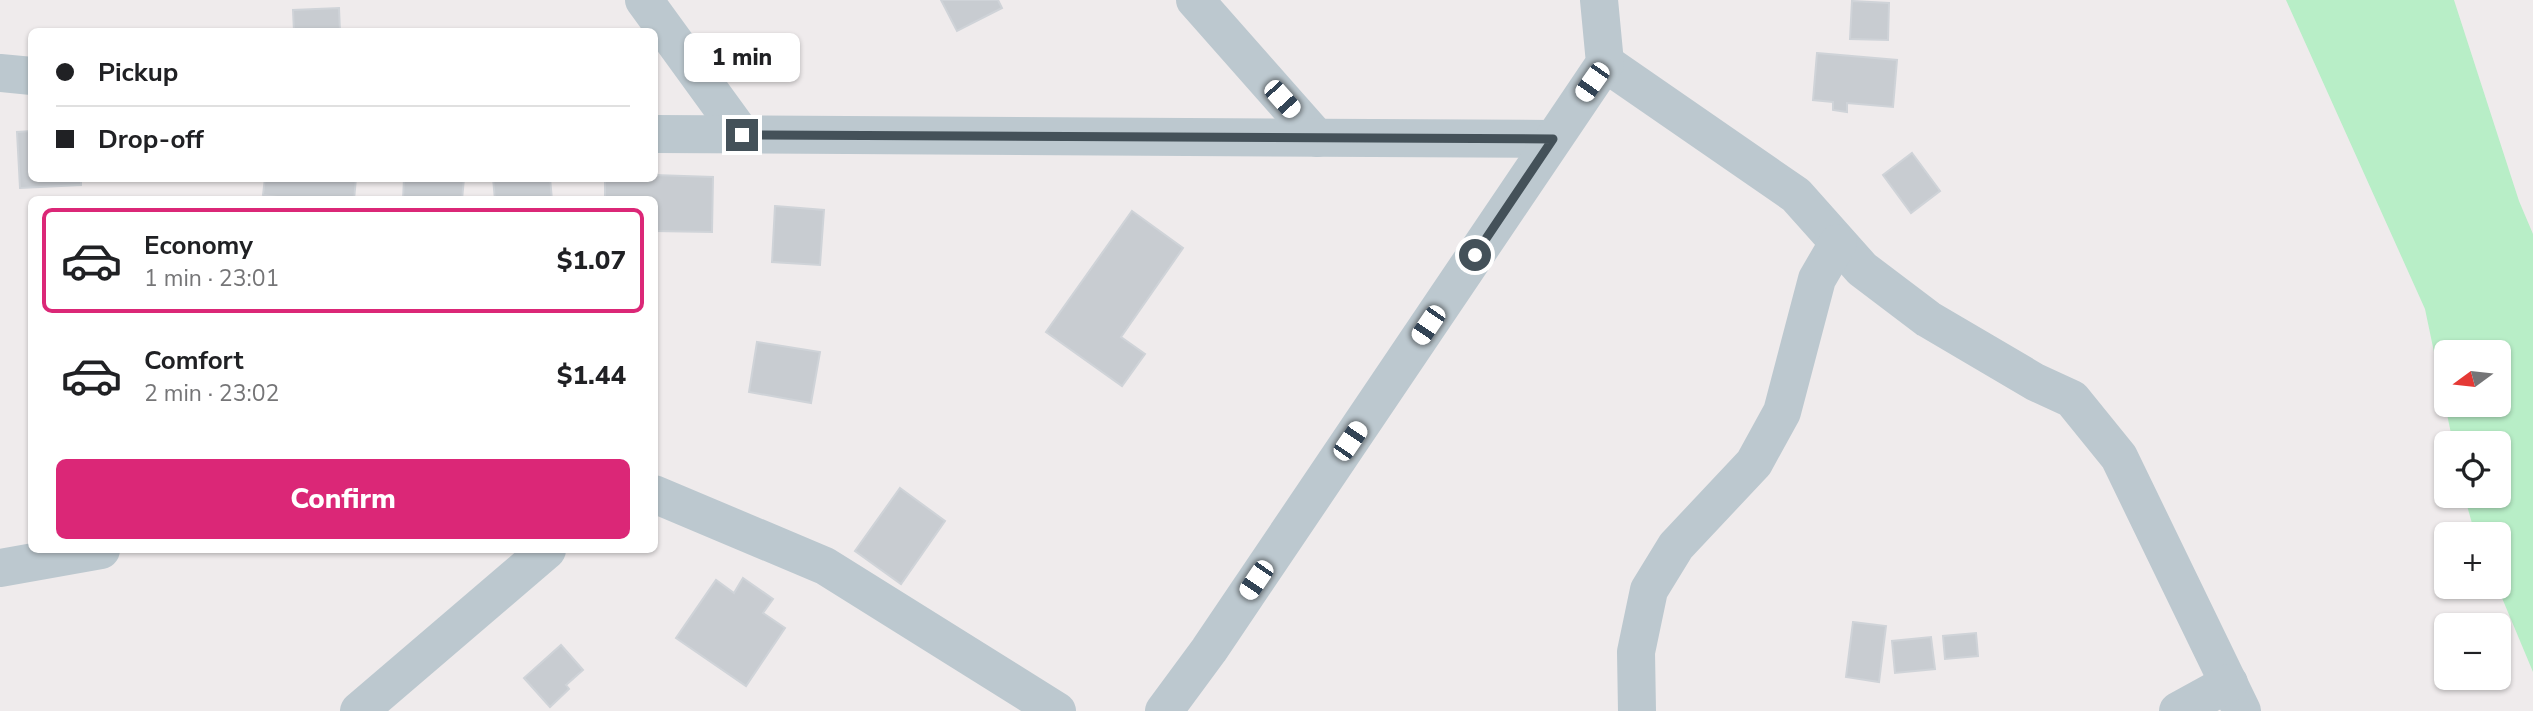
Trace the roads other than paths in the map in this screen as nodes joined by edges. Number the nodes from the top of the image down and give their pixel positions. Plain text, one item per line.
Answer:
1 (644, 0) edge
2 (1195, 0) edge
3 (1599, 0) edge
4 (1605, 63) junction
5 (0, 73) edge
6 (28, 76) edge
7 (658, 134) edge
8 (742, 135) junction
9 (1317, 138) junction
10 (1553, 139) junction
11 (1838, 243) junction
12 (658, 496) edge
13 (84, 553) edge
14 (543, 553) edge
15 (0, 568) edge
16 (2235, 697) edge
17 (359, 711) edge
18 (1057, 711) edge
19 (1164, 711) edge
20 (1637, 711) edge
21 (2178, 711) edge

1 - 8 street
2 - 9 street
3 - 4 street
4 - 10 street
4 - 11 street
5 - 6 street
7 - 8 street
8 - 9 street
9 - 10 street
10 - 19 street
11 - 16 street
11 - 20 street
12 - 18 street
13 - 15 street
14 - 17 street
16 - 21 street

